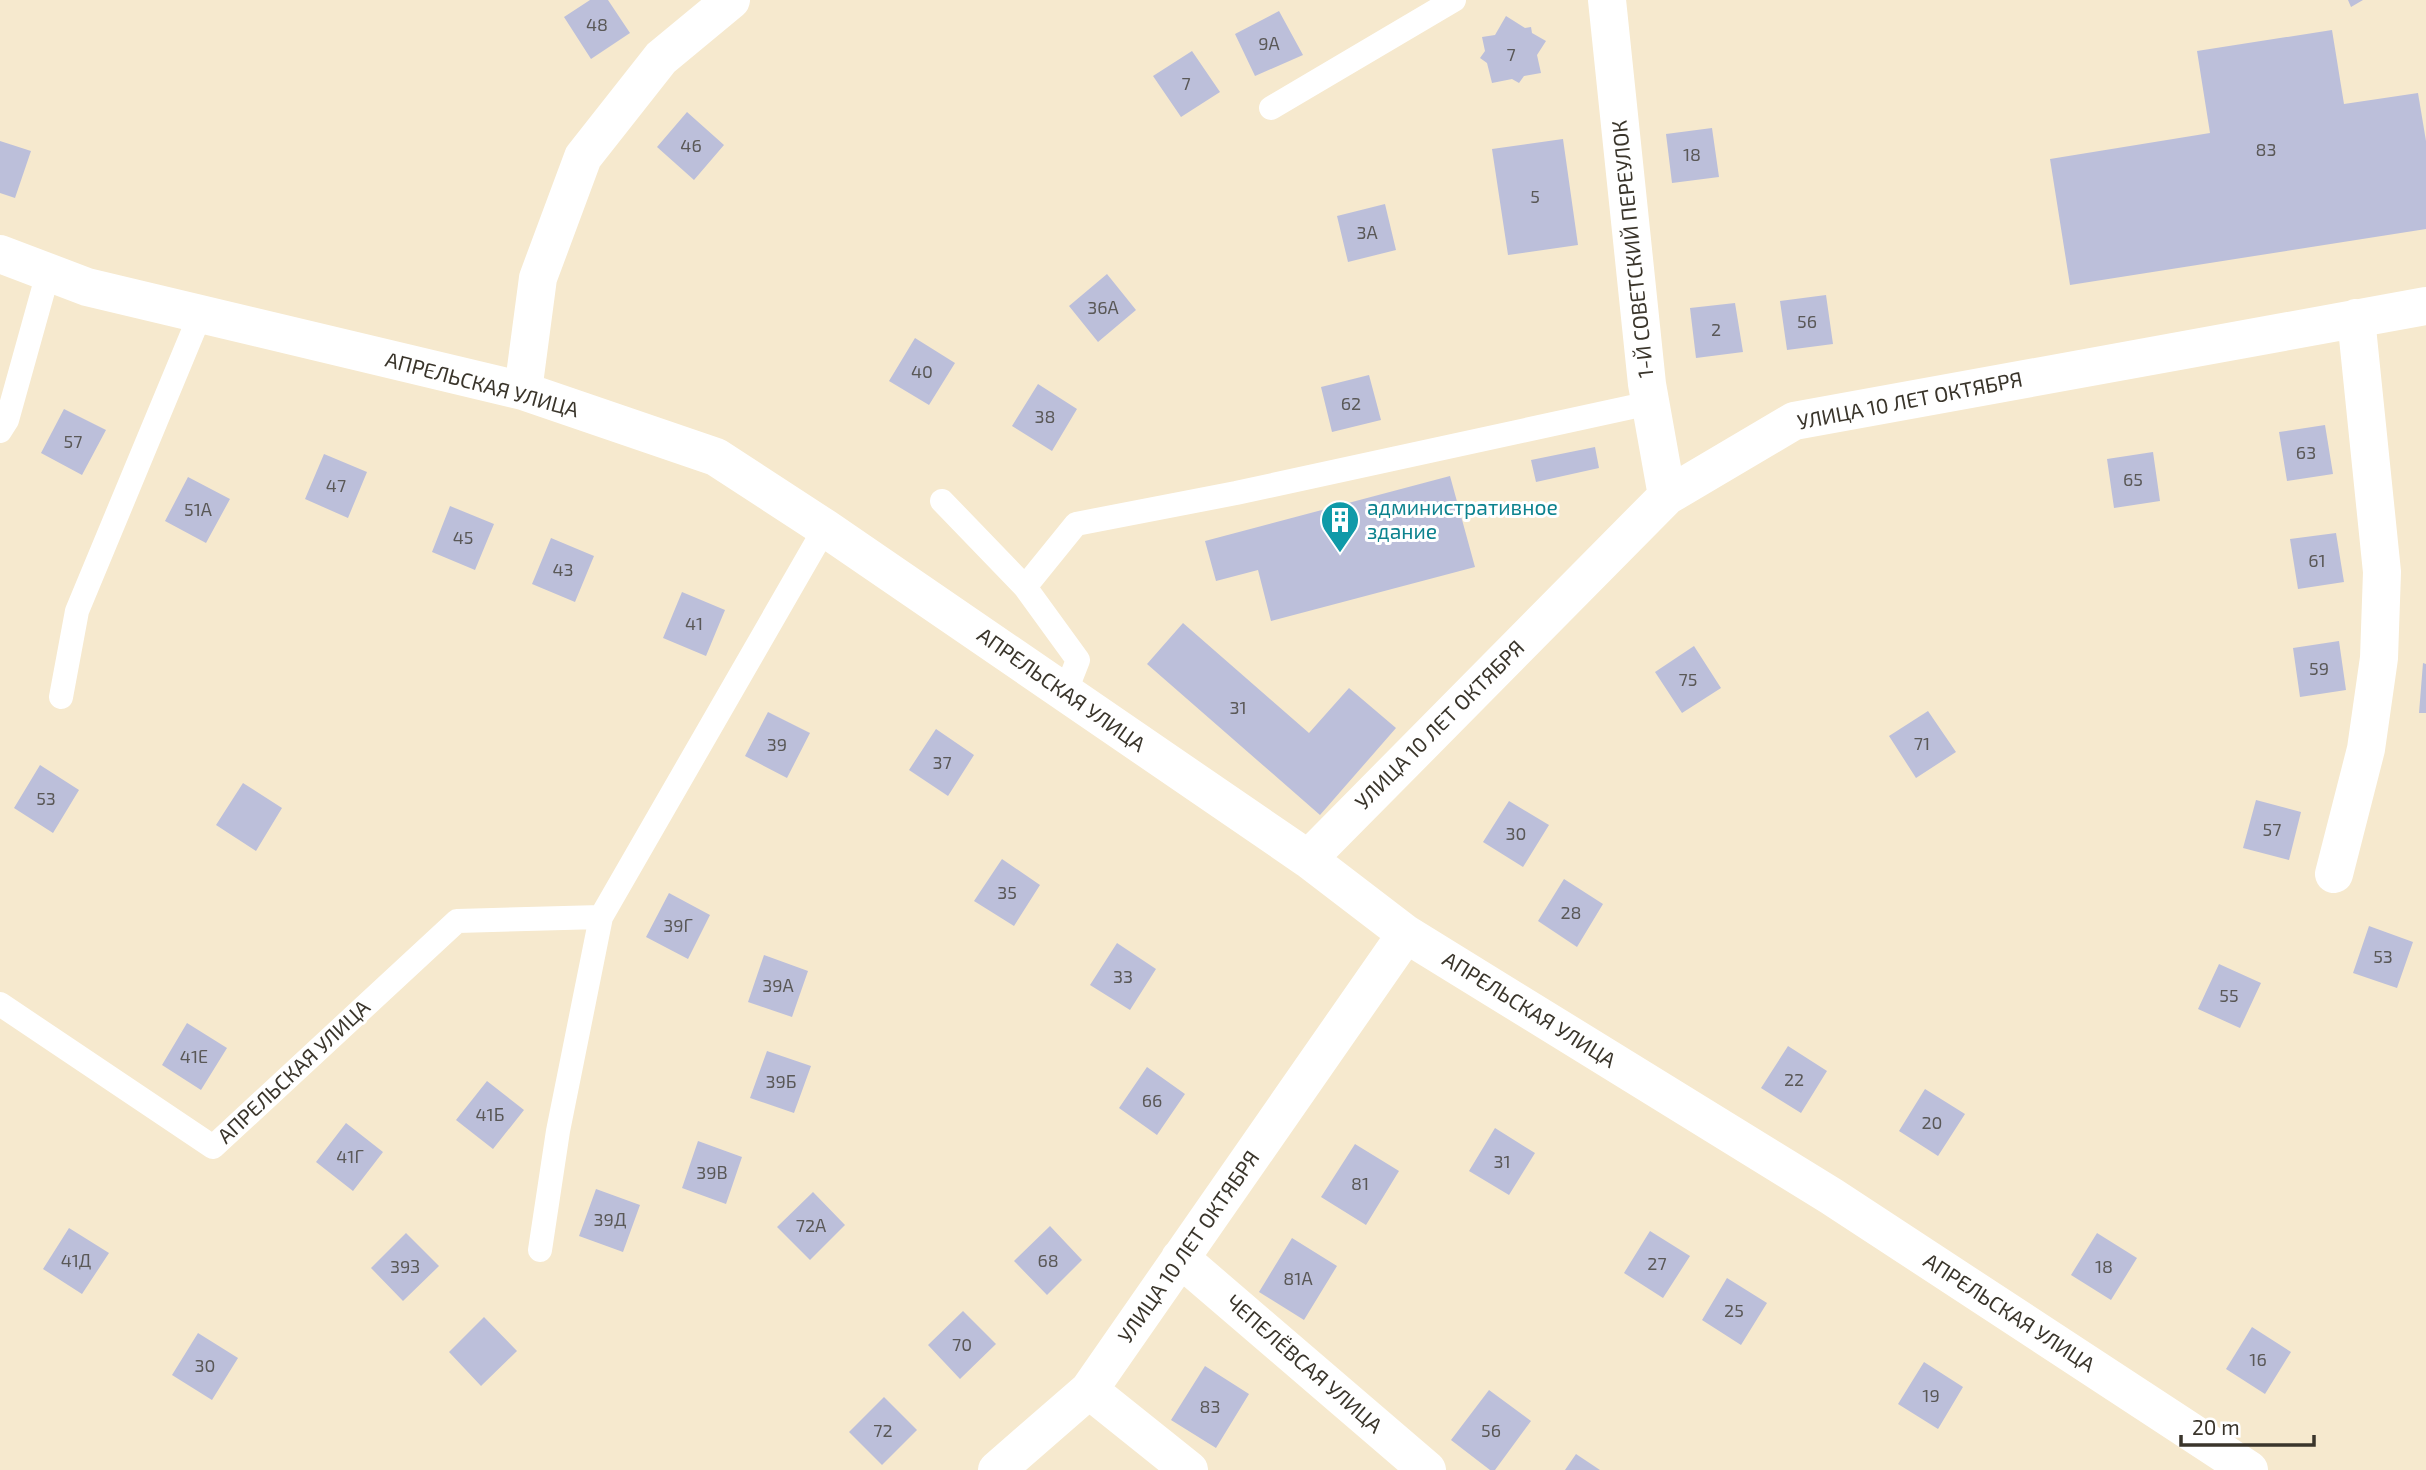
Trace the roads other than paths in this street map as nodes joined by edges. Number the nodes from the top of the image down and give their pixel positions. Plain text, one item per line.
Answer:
1 (731, 0) edge
2 (1454, 0) edge
3 (1607, 0) edge
4 (1270, 108) dead end
5 (0, 254) edge
6 (48, 273) junction
7 (2426, 306) edge
8 (200, 315) junction
9 (2356, 318) junction
10 (523, 391) junction
11 (1650, 403) junction
12 (0, 431) edge
13 (1667, 496) junction
14 (942, 501) dead end
15 (825, 528) junction
16 (1025, 587) junction
17 (1065, 693) junction
18 (61, 697) dead end
19 (1308, 859) junction
20 (2334, 874) dead end
21 (601, 917) junction
22 (1406, 934) junction
23 (0, 1004) edge
24 (540, 1250) dead end
25 (1180, 1258) junction
26 (1089, 1390) junction
27 (997, 1470) edge
28 (1189, 1470) edge
29 (1427, 1470) edge
30 (2249, 1470) edge

1 - 10 street
2 - 4 lane
3 - 11 street, 1-Й СОВЕТСКИЙ ПЕРЕУЛОК
5 - 6 street, АПРЕЛЬСКАЯ УЛИЦА
6 - 8 street, АПРЕЛЬСКАЯ УЛИЦА
6 - 12 lane
7 - 9 street, УЛИЦА 10 ЛЕТ ОКТЯБРЯ
8 - 10 street, АПРЕЛЬСКАЯ УЛИЦА
8 - 18 lane
9 - 13 street, УЛИЦА 10 ЛЕТ ОКТЯБРЯ
9 - 20 street
10 - 15 street, АПРЕЛЬСКАЯ УЛИЦА
11 - 13 street, 1-Й СОВЕТСКИЙ ПЕРЕУЛОК
11 - 16 lane
13 - 19 street, УЛИЦА 10 ЛЕТ ОКТЯБРЯ
14 - 16 lane
15 - 17 street, АПРЕЛЬСКАЯ УЛИЦА
15 - 21 lane
16 - 17 lane
17 - 19 street, АПРЕЛЬСКАЯ УЛИЦА
19 - 22 street, АПРЕЛЬСКАЯ УЛИЦА
21 - 23 lane, АПРЕЛЬСКАЯ УЛИЦА
21 - 24 lane
22 - 25 street, УЛИЦА 10 ЛЕТ ОКТЯБРЯ
22 - 30 street, АПРЕЛЬСКАЯ УЛИЦА
25 - 26 street, УЛИЦА 10 ЛЕТ ОКТЯБРЯ
25 - 29 street, ЧЕПЕЛЁВСАЯ УЛИЦА
26 - 27 street, УЛИЦА 10 ЛЕТ ОКТЯБРЯ
26 - 28 street

